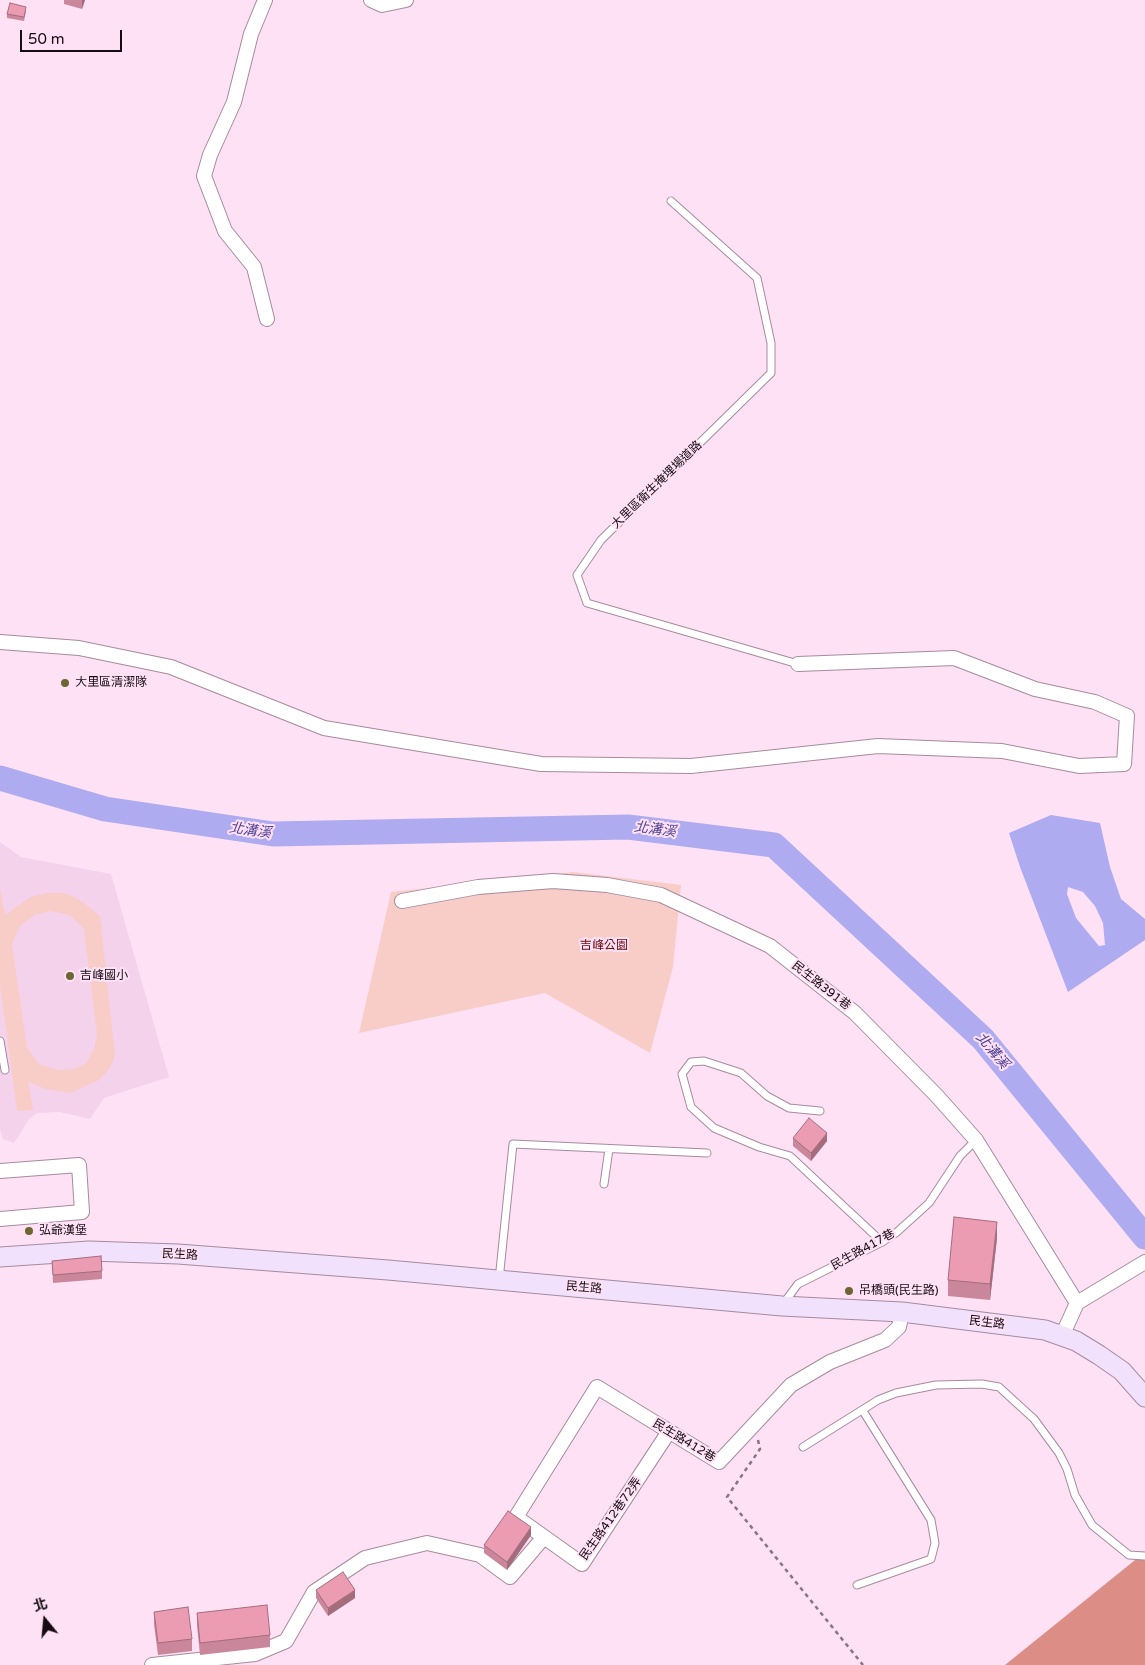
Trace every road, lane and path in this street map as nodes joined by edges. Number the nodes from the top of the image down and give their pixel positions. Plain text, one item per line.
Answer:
1 (265, 0) edge
2 (371, 0) edge
3 (406, 0) edge
4 (671, 201) dead end
5 (267, 319) dead end
6 (0, 642) edge
7 (798, 664) joint
8 (402, 901) dead end
9 (0, 1041) edge
10 (5, 1070) dead end
11 (820, 1111) dead end
12 (976, 1140) junction
13 (609, 1149) junction
14 (707, 1153) dead end
15 (0, 1171) edge
16 (604, 1184) dead end
17 (0, 1219) edge
18 (882, 1242) junction
19 (0, 1256) edge
20 (1145, 1262) edge
21 (499, 1280) junction
22 (1077, 1303) junction
23 (782, 1306) junction
24 (902, 1312) junction
25 (1062, 1336) junction
26 (1145, 1396) edge
27 (864, 1410) junction
28 (754, 1424) junction
29 (668, 1433) junction
30 (804, 1447) dead end
31 (516, 1517) joint
32 (544, 1537) junction
33 (1145, 1556) edge
34 (857, 1585) dead end
35 (152, 1665) edge
36 (863, 1665) edge

1 - 5 street
2 - 3 street
4 - 7 lane, 大里區衛生掩埋場道路
6 - 7 street
8 - 12 street, 民生路391巷
9 - 10 lane
11 - 18 lane
12 - 18 lane, 民生路417巷
12 - 22 street, 民生路391巷
13 - 14 lane
13 - 16 lane
13 - 21 lane
15 - 17 street
18 - 23 lane, 民生路417巷
19 - 21 street, 民生路
20 - 22 street
21 - 23 street, 民生路
22 - 25 street
23 - 24 street, 民生路
24 - 25 street, 民生路
24 - 28 street, 民生路412巷
25 - 26 street, 民生路
27 - 30 lane
27 - 33 lane
27 - 34 lane
28 - 29 street, 民生路412巷
28 - 36 path
29 - 31 street, 民生路412巷
29 - 32 street, 民生路412巷72弄
31 - 32 street, 民生路412巷72弄
32 - 35 street

